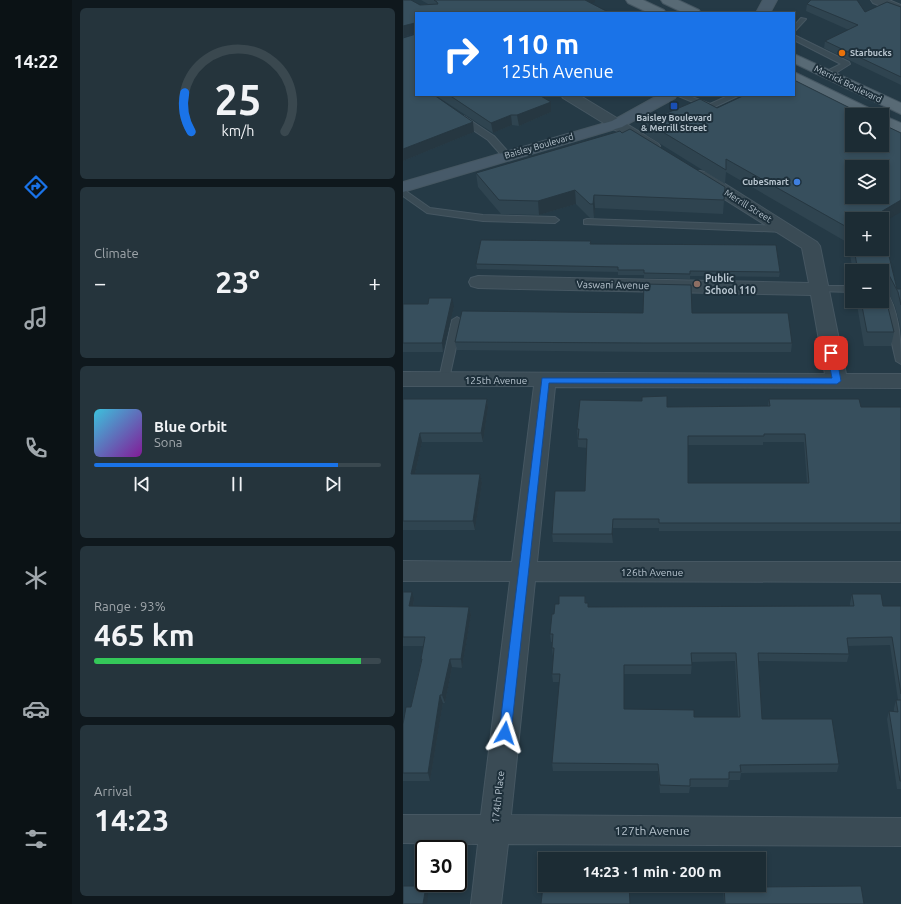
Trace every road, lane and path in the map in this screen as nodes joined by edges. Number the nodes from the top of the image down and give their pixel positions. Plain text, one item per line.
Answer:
1 (633, 0) edge
2 (668, 0) edge
3 (769, 0) edge
4 (878, 0) edge
5 (901, 10) edge
6 (657, 12) edge
7 (693, 12) edge
8 (763, 12) edge
9 (803, 19) dead end
10 (795, 29) edge
11 (795, 38) edge
12 (795, 58) edge
13 (828, 74) junction
14 (795, 76) edge
15 (570, 96) edge
16 (668, 96) edge
17 (682, 96) edge
18 (734, 96) edge
19 (858, 108) edge
20 (901, 109) edge
21 (452, 112) edge
22 (617, 124) junction
23 (889, 124) edge
24 (901, 130) edge
25 (663, 153) edge
26 (507, 156) junction
27 (683, 165) edge
28 (403, 187) edge
29 (403, 192) edge
30 (555, 220) dead end
31 (587, 222) dead end
32 (784, 229) junction
33 (478, 282) dead end
34 (819, 289) junction
35 (845, 289) edge
36 (889, 308) edge
37 (457, 320) dead end
38 (901, 361) edge
39 (403, 379) edge
40 (444, 379) junction
41 (545, 380) junction
42 (837, 381) junction
43 (901, 381) edge
44 (403, 571) edge
45 (523, 571) junction
46 (901, 572) edge
47 (403, 829) edge
48 (494, 829) junction
49 (901, 832) edge
50 (486, 904) edge

1 - 6 main road
2 - 7 main road
3 - 8 main road
4 - 5 street
9 - 10 lane
11 - 13 lane
12 - 13 main road, Merrick Boulevard
13 - 20 main road, Merrick Boulevard
14 - 19 main road, Merrick Boulevard
15 - 22 street
16 - 22 main road, Baisley Boulevard
17 - 18 lane
21 - 26 lane
22 - 25 street
22 - 26 main road, Baisley Boulevard
23 - 24 main road
26 - 28 main road, Baisley Boulevard
27 - 32 street, Merrill Street
29 - 30 lane
31 - 32 lane
32 - 34 street, Merrill Street
33 - 34 street, Vaswani Avenue
34 - 35 lane
34 - 42 street, Merrill Street
36 - 38 lane
37 - 40 lane
39 - 40 street, 125th Avenue
40 - 41 street, 125th Avenue
41 - 42 street, 125th Avenue
41 - 45 street, 174th Place
42 - 43 street, 125th Avenue
44 - 45 street, 126th Avenue
45 - 46 street, 126th Avenue
45 - 48 street, 174th Place
47 - 48 street, 127th Avenue
48 - 49 street, 127th Avenue
48 - 50 street, 174th Place

